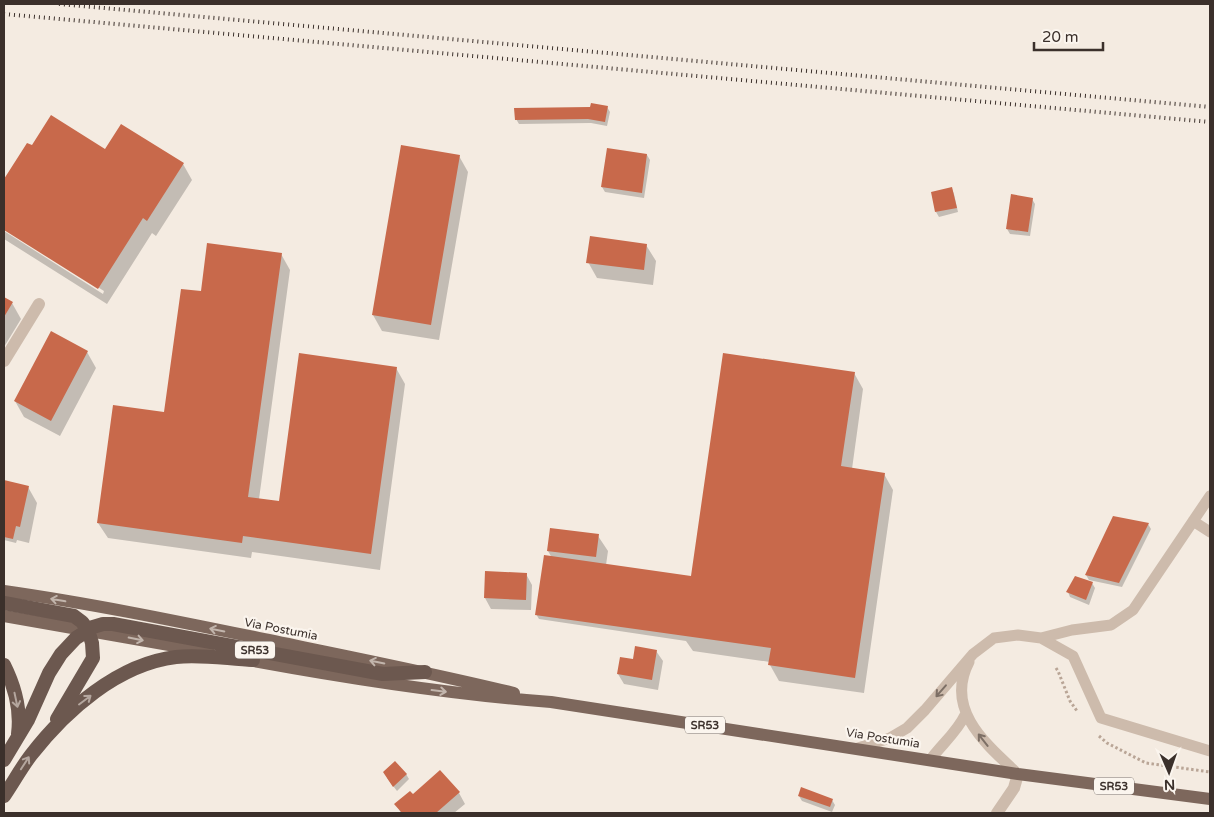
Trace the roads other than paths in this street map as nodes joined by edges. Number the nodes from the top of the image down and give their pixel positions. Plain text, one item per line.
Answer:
1 (39, 304) dead end
2 (4, 361) edge
3 (1210, 496) edge
4 (1193, 521) junction
5 (1210, 532) edge
6 (4, 591) edge
7 (4, 603) edge
8 (4, 616) edge
9 (88, 630) junction
10 (1040, 638) junction
11 (973, 654) junction
12 (253, 660) junction
13 (4, 665) edge
14 (424, 672) junction
15 (551, 702) junction
16 (965, 715) junction
17 (50, 733) junction
18 (17, 738) junction
19 (858, 748) junction
20 (1210, 752) edge
21 (4, 760) edge
22 (931, 760) junction
23 (1018, 774) junction
24 (4, 796) edge
25 (1210, 799) edge
26 (997, 813) edge

1 - 2 street
3 - 4 lane
4 - 5 lane
4 - 10 lane
14 -> 6 main road, Via Postumia
7 - 9 highway
8 - 9 main road, Via Postumia
9 -> 12 main road, Via Postumia
9 - 14 highway, SR53
9 - 17 highway, SR53
9 - 18 highway, SR53
10 - 11 lane
10 - 20 lane
11 - 16 lane
11 -> 19 lane
12 -> 15 main road, Via Postumia
17 -> 12 highway, SR53
13 -> 18 highway, SR53
14 - 15 main road, Via Postumia / SR53
15 - 19 main road, Via Postumia / SR53
16 - 22 lane
23 -> 16 lane
24 -> 17 highway, SR53
18 - 21 highway, SR53
19 - 22 main road, Via Postumia / SR53
22 - 23 main road, Via Postumia / SR53
23 - 25 main road, Via Postumia / SR53
23 - 26 street

